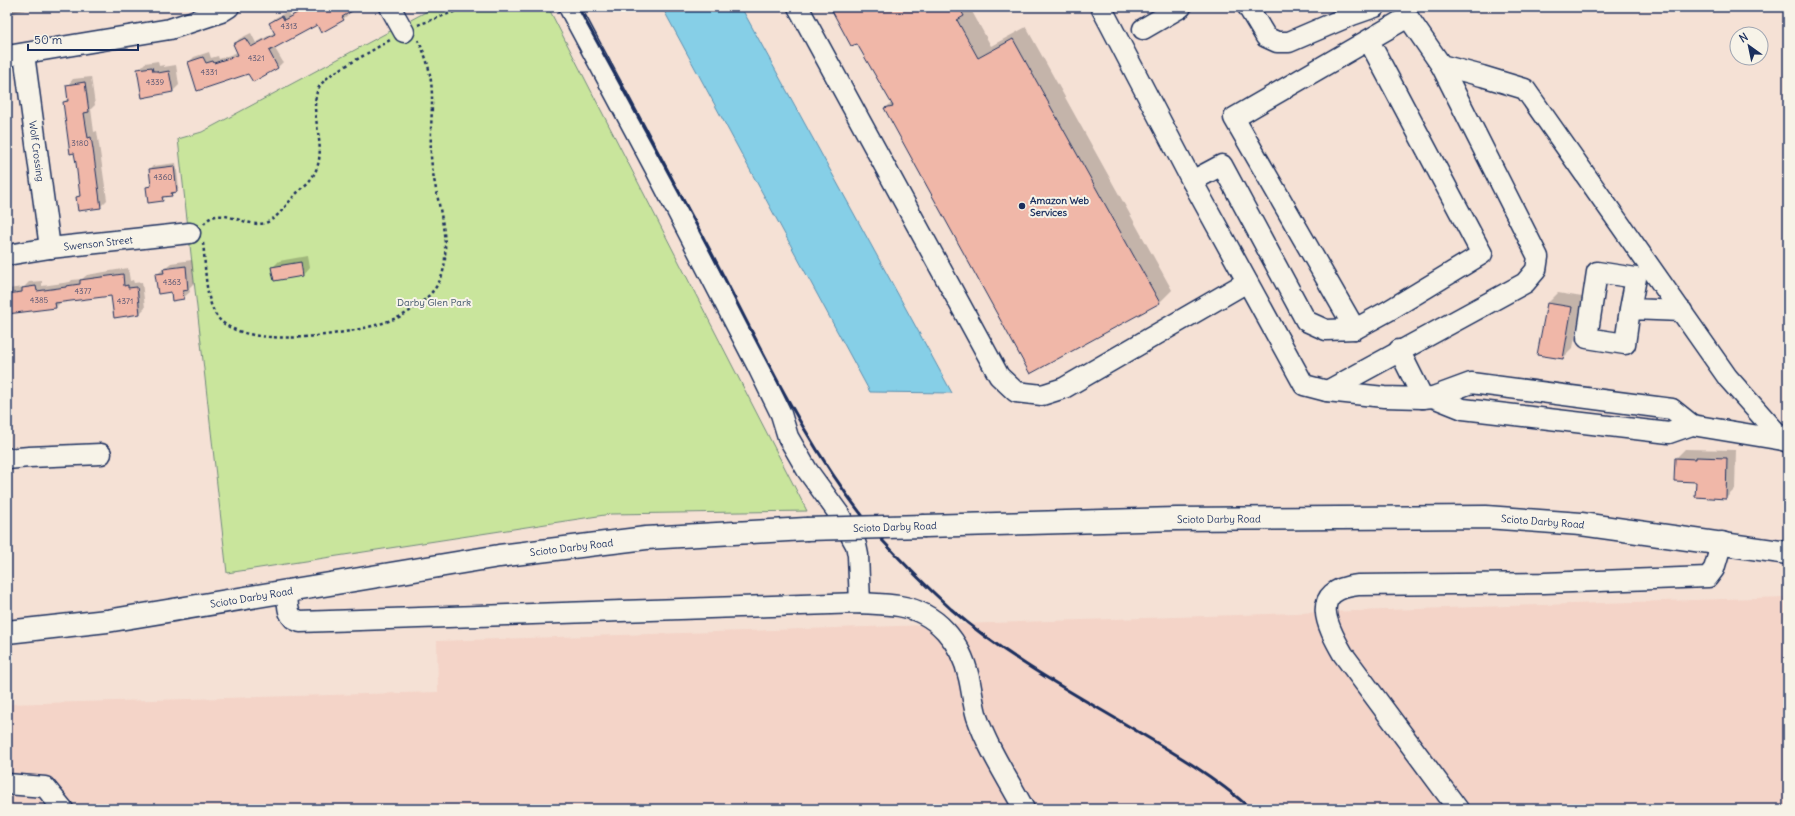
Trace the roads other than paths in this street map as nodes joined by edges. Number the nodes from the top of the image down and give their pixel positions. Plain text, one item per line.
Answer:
1 (229, 7) edge
2 (390, 7) edge
3 (569, 7) edge
4 (798, 7) edge
5 (1101, 7) edge
6 (1181, 7) edge
7 (1248, 7) edge
8 (1375, 7) edge
9 (1388, 7) edge
10 (1406, 12) edge
11 (408, 30) road end
12 (1143, 30) dead end
13 (1369, 41) junction
14 (16, 55) edge
15 (1440, 65) junction
16 (1192, 181) junction
17 (196, 232) road end
18 (50, 248) junction
19 (7, 254) edge
20 (1247, 282) junction
21 (1630, 309) dead end
22 (1682, 311) junction
23 (1355, 329) junction
24 (1399, 350) junction
25 (1327, 391) junction
26 (1428, 397) junction
27 (1692, 425) junction
28 (1785, 441) edge
29 (101, 454) dead end
30 (7, 459) edge
31 (1722, 542) junction
32 (1788, 553) edge
33 (287, 592) junction
34 (860, 603) junction
35 (7, 632) edge
36 (7, 784) edge
37 (63, 809) edge
38 (1024, 809) edge
39 (1458, 809) edge

1 - 14 street
2 - 11 street
3 - 34 street
4 - 20 street
5 - 16 street
6 - 12 street
7 - 8 street
9 - 10 street
10 - 13 street
10 - 15 street
13 - 23 street
13 - 23 street
14 - 18 street, Wolf Crossing
15 - 22 street
15 - 24 street
16 - 20 street
16 - 23 street
17 - 18 street, Swenson Street
18 - 19 street, Swenson Street
20 - 25 street
21 - 22 street
22 - 28 street
24 - 25 street
24 - 26 street
25 - 26 street
26 - 27 street
26 - 27 street
27 - 28 street
29 - 30 street
31 - 32 main road, Scioto Darby Road
31 - 33 main road, Scioto Darby Road, bridge
31 - 39 street
33 - 34 street
33 - 35 main road, Scioto Darby Road
34 - 38 street
36 - 37 street

